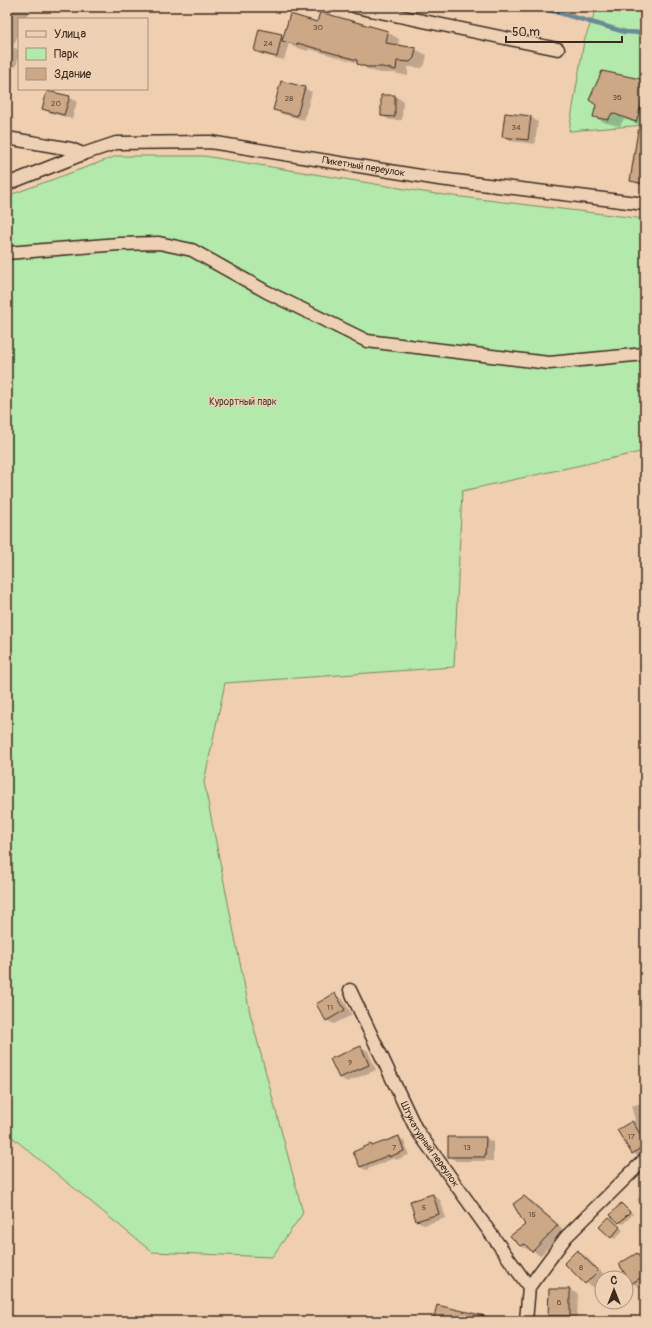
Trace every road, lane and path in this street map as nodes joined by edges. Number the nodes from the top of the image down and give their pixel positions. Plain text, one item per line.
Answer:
1 (356, 7) edge
2 (558, 49) dead end
3 (7, 138) edge
4 (83, 154) junction
5 (7, 184) edge
6 (645, 204) edge
7 (7, 253) edge
8 (645, 354) edge
9 (350, 990) dead end
10 (645, 1160) edge
11 (529, 1287) junction
12 (526, 1321) edge

1 - 2 street
3 - 4 street
4 - 5 street, Пикетный переулок
4 - 6 street, Пикетный переулок
7 - 8 street
9 - 11 street, Штукатурный переулок
10 - 11 street
11 - 12 street

